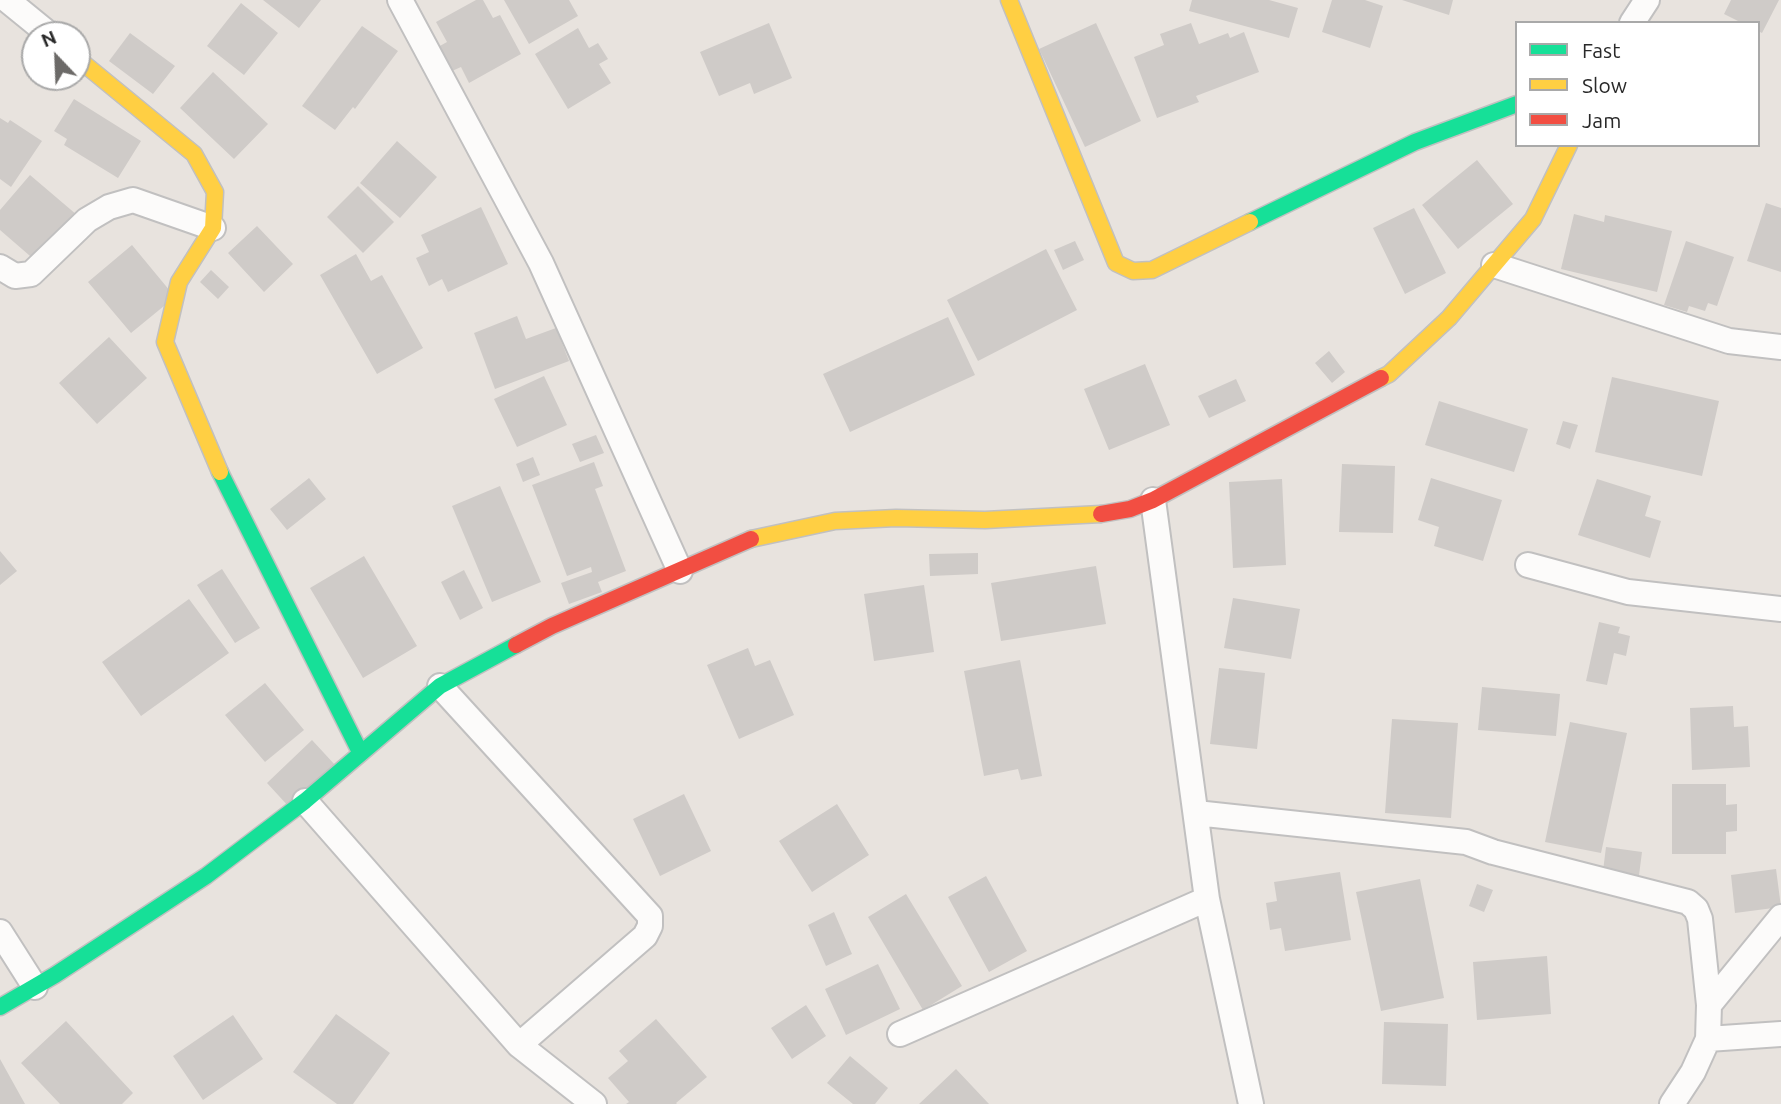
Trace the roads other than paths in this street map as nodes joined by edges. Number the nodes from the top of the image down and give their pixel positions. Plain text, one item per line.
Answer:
1 (7, 0) edge
2 (400, 0) edge
3 (1009, 0) edge
4 (1647, 0) edge
5 (33, 21) edge
6 (1633, 21) edge
7 (91, 69) edge
8 (1515, 105) edge
9 (1568, 147) edge
10 (213, 228) junction
11 (1494, 265) junction
12 (0, 267) edge
13 (1781, 347) edge
14 (1153, 500) junction
15 (1528, 565) dead end
16 (680, 570) junction
17 (1781, 609) edge
18 (440, 686) junction
19 (360, 752) junction
20 (305, 801) junction
21 (1196, 813) junction
22 (1207, 899) junction
23 (1781, 917) edge
24 (0, 932) edge
25 (35, 987) junction
26 (1709, 1005) junction
27 (0, 1007) edge
28 (900, 1034) dead end
29 (1781, 1034) edge
30 (1708, 1039) junction
31 (519, 1045) junction
32 (594, 1104) edge
33 (1251, 1104) edge
34 (1672, 1104) edge

1 - 5 street
2 - 16 street
3 - 8 street
4 - 6 street
7 - 10 street
9 - 11 street
10 - 12 street
10 - 19 street
11 - 13 street
11 - 14 street
14 - 16 street
14 - 21 street
15 - 17 street
16 - 18 street
18 - 19 street
18 - 31 street
19 - 20 street
20 - 25 street
20 - 31 street
21 - 22 street
21 - 26 street
22 - 28 street
22 - 33 street
23 - 26 street
24 - 25 street
25 - 27 street
26 - 30 street
29 - 30 street
30 - 34 street
31 - 32 street

